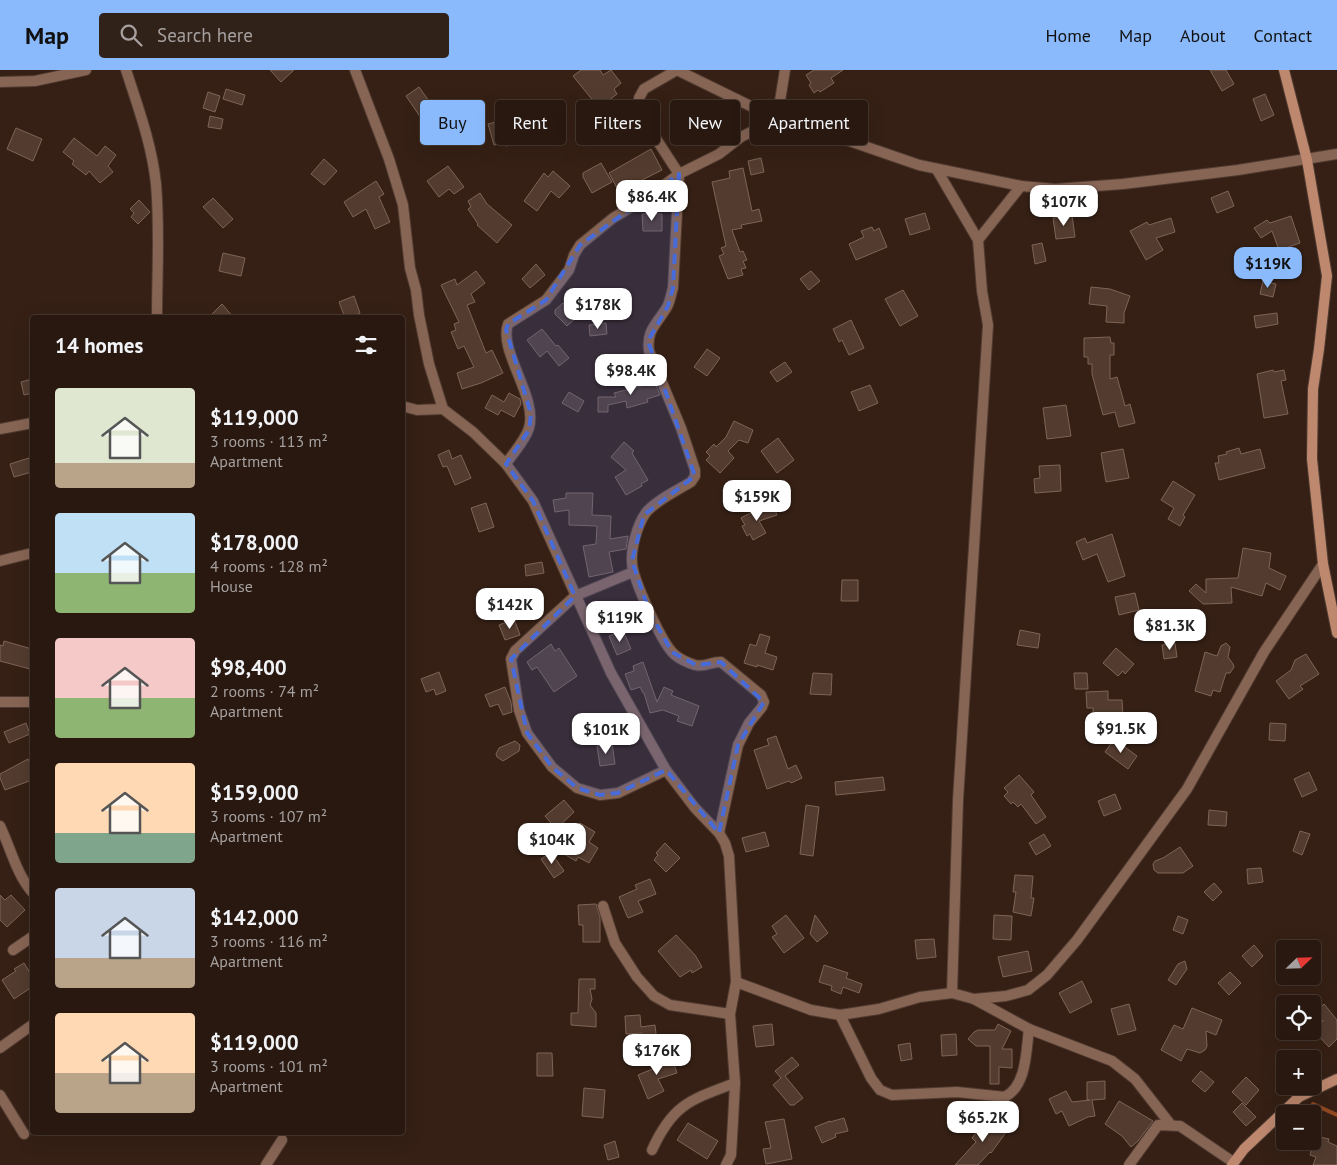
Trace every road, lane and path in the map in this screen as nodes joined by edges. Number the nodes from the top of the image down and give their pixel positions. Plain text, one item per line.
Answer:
1 (86, 70) edge
2 (126, 70) edge
3 (355, 70) edge
4 (677, 70) edge
5 (785, 70) edge
6 (1284, 70) edge
7 (0, 82) edge
8 (780, 100) edge
9 (750, 106) edge
10 (750, 132) edge
11 (861, 145) edge
12 (1337, 154) edge
13 (1307, 160) junction
14 (938, 170) junction
15 (679, 174) junction
16 (1021, 186) junction
17 (978, 240) junction
18 (157, 315) edge
19 (405, 407) edge
20 (443, 408) junction
21 (30, 423) edge
22 (0, 429) edge
23 (506, 464) junction
24 (30, 554) edge
25 (0, 561) edge
26 (1323, 564) junction
27 (633, 572) junction
28 (575, 596) junction
29 (1337, 633) edge
30 (0, 702) edge
31 (30, 702) edge
32 (666, 770) junction
33 (0, 826) edge
34 (720, 833) junction
35 (30, 889) edge
36 (603, 906) dead end
37 (30, 938) edge
38 (13, 950) dead end
39 (736, 982) junction
40 (952, 993) junction
41 (974, 998) junction
42 (730, 1014) junction
43 (840, 1015) junction
44 (30, 1026) edge
45 (1029, 1029) junction
46 (0, 1048) edge
47 (1337, 1079) edge
48 (735, 1083) junction
49 (0, 1095) edge
50 (1171, 1125) junction
51 (24, 1134) dead end
52 (282, 1140) dead end
53 (652, 1150) dead end
54 (732, 1160) edge
55 (1233, 1164) edge
56 (266, 1165) edge
57 (726, 1165) edge
58 (1129, 1165) edge

1 - 7 street
2 - 18 street
3 - 20 street
4 - 9 street
4 - 15 street
5 - 8 street
6 - 13 street
10 - 15 street
11 - 14 street
12 - 13 street
13 - 16 street
13 - 26 street
14 - 16 street
14 - 17 street
15 - 23 street
15 - 27 street
16 - 17 street
17 - 40 street
19 - 20 street
20 - 23 street
21 - 22 street
23 - 28 street
24 - 25 street
26 - 29 street
26 - 41 street
27 - 28 street
27 - 34 street
28 - 32 street
28 - 32 street
30 - 31 street
32 - 34 street
33 - 35 street
34 - 39 street
36 - 42 street
37 - 38 street
39 - 42 street
39 - 43 street
40 - 41 street
40 - 43 street
41 - 45 street
42 - 48 street
43 - 45 street
44 - 46 street
45 - 50 street
47 - 55 street
48 - 53 street
48 - 54 street
49 - 51 street
50 - 55 street
50 - 58 street
52 - 56 street
54 - 57 street

